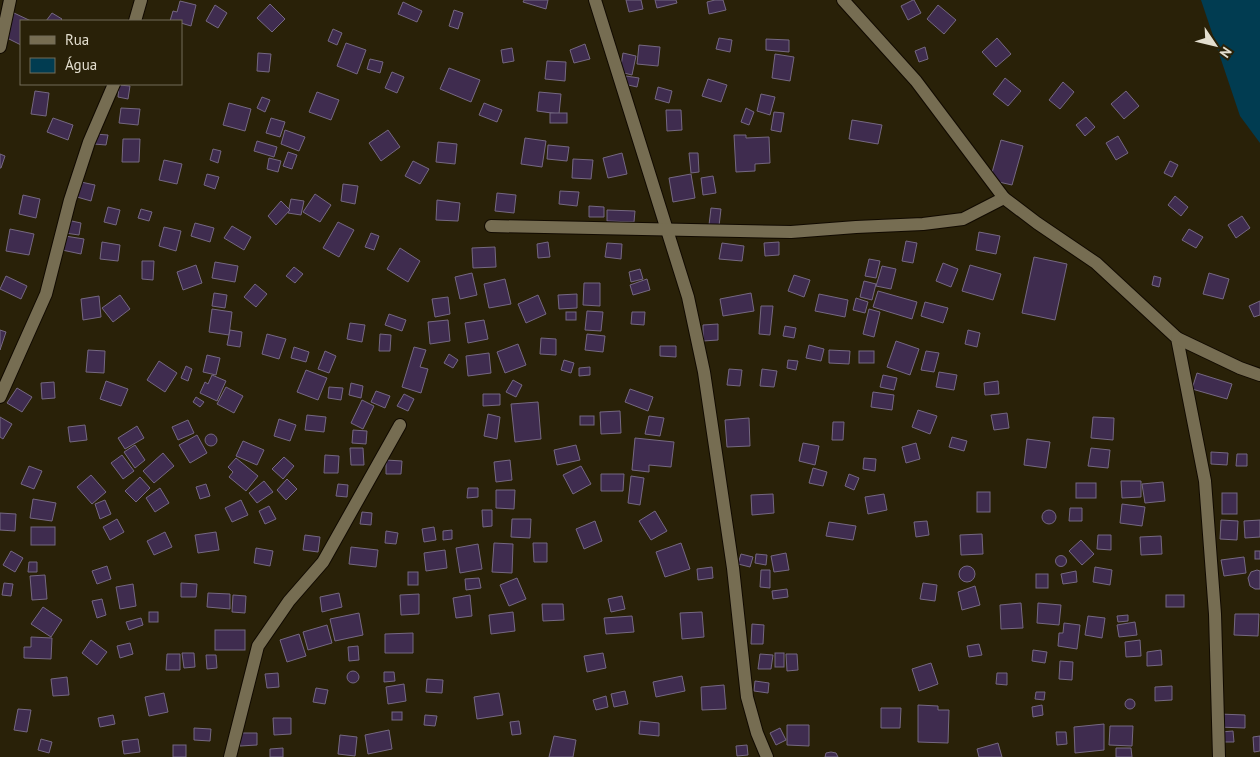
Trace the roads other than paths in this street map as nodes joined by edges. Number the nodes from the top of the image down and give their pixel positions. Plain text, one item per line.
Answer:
1 (10, 0) edge
2 (141, 0) edge
3 (595, 0) edge
4 (843, 0) edge
5 (135, 20) edge
6 (0, 47) edge
7 (114, 85) edge
8 (1004, 198) junction
9 (491, 226) dead end
10 (667, 230) junction
11 (1177, 338) junction
12 (1260, 375) edge
13 (0, 397) edge
14 (400, 425) dead end
15 (230, 757) edge
16 (766, 757) edge
17 (1219, 757) edge

1 - 6 street
2 - 5 street
3 - 10 street
4 - 8 street
7 - 13 street
8 - 10 street
8 - 11 street
9 - 10 street
10 - 16 street
11 - 12 street
11 - 17 street
14 - 15 street

